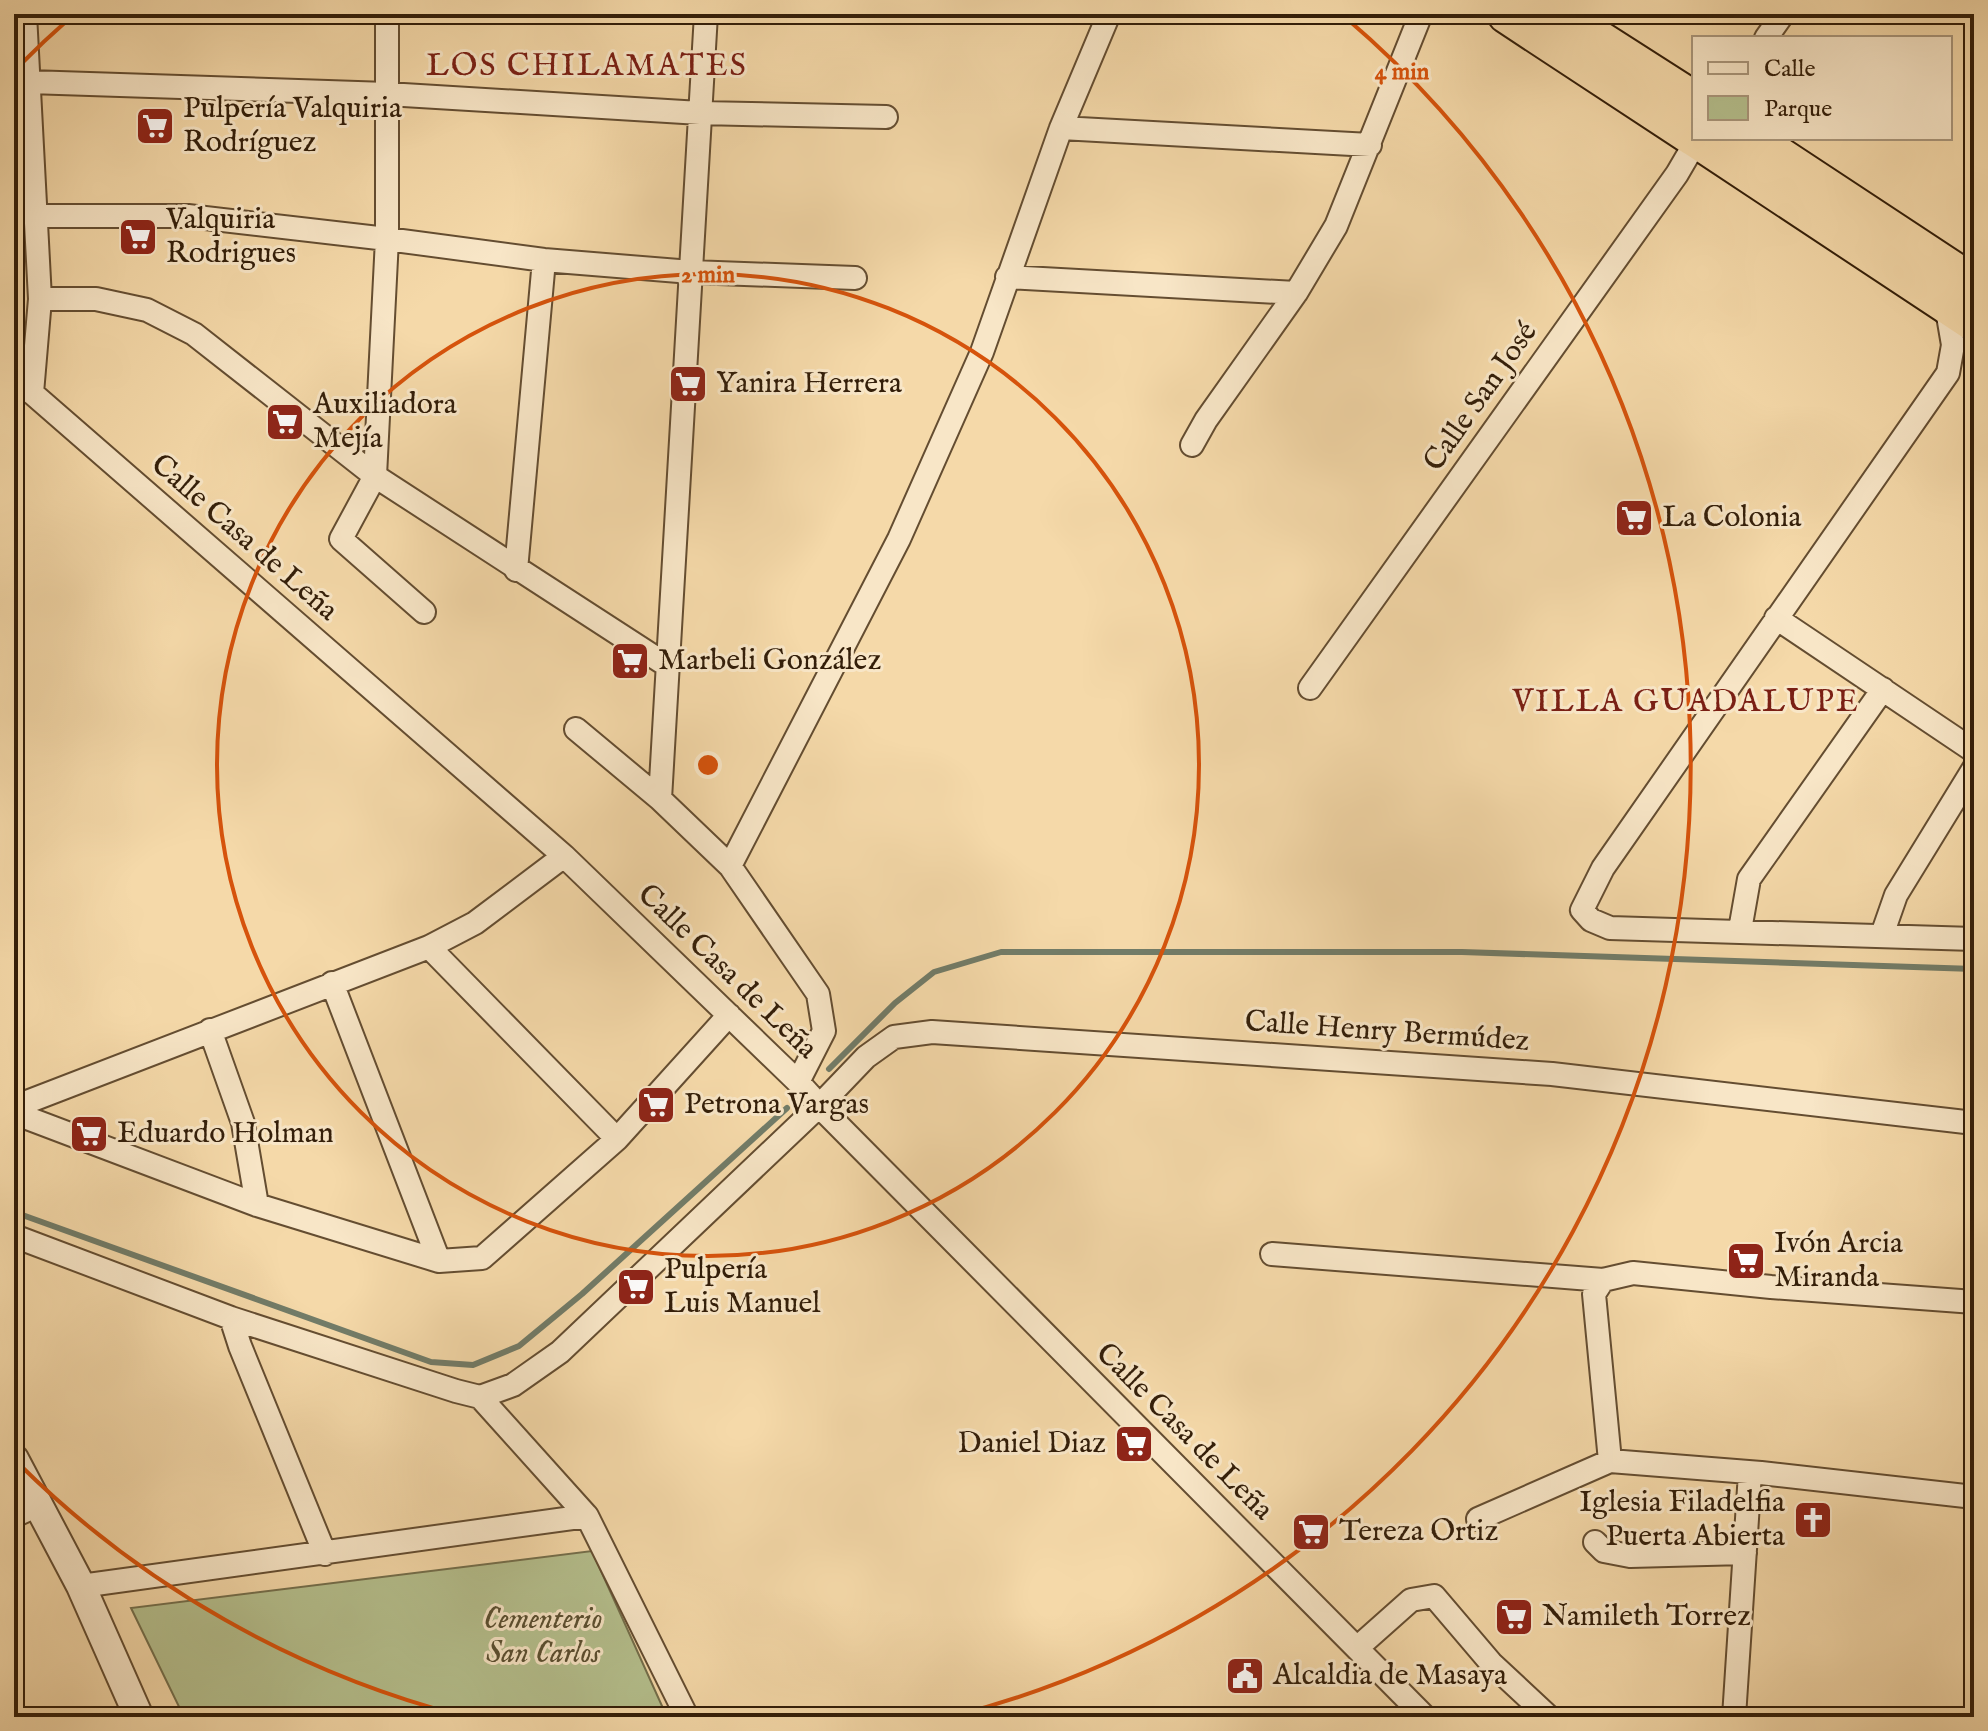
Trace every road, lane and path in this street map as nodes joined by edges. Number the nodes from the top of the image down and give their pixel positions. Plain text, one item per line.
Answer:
1 (25, 14) edge
2 (387, 14) edge
3 (706, 14) edge
4 (1109, 14) edge
5 (1421, 14) edge
6 (1507, 14) edge
7 (1558, 14) edge
8 (1783, 14) edge
9 (1767, 36) edge
10 (29, 82) junction
11 (387, 94) junction
12 (1692, 100) edge
13 (700, 113) junction
14 (886, 117) dead end
15 (1061, 128) junction
16 (1692, 135) edge
17 (1695, 140) edge
18 (1699, 140) edge
19 (1754, 140) edge
20 (1370, 145) junction
21 (36, 216) junction
22 (387, 239) junction
23 (544, 260) junction
24 (691, 272) junction
25 (1007, 277) junction
26 (855, 278) dead end
27 (1296, 293) junction
28 (40, 299) junction
29 (1965, 304) edge
30 (1974, 362) edge
31 (1948, 373) junction
32 (23, 387) edge
33 (1192, 445) dead end
34 (375, 476) junction
35 (516, 570) junction
36 (424, 612) dead end
37 (1776, 618) junction
38 (668, 666) junction
39 (1310, 688) dead end
40 (1883, 689) junction
41 (576, 729) dead end
42 (1974, 751) edge
43 (1974, 768) edge
44 (660, 799) junction
45 (564, 856) junction
46 (730, 866) junction
47 (1740, 930) junction
48 (1882, 935) junction
49 (1974, 939) edge
50 (429, 947) junction
51 (332, 983) junction
52 (729, 1015) junction
53 (210, 1030) junction
54 (798, 1082) junction
55 (820, 1105) junction
56 (14, 1107) edge
57 (14, 1113) edge
58 (1974, 1123) edge
59 (617, 1139) junction
60 (257, 1205) junction
61 (14, 1236) edge
62 (1272, 1254) dead end
63 (439, 1261) junction
64 (1603, 1280) junction
65 (1974, 1302) edge
66 (231, 1318) junction
67 (480, 1397) junction
68 (14, 1459) edge
69 (1610, 1461) junction
70 (1750, 1473) junction
71 (1974, 1497) edge
72 (26, 1510) edge
73 (587, 1516) junction
74 (1478, 1519) dead end
75 (1595, 1542) dead end
76 (1745, 1553) junction
77 (325, 1554) junction
78 (81, 1586) junction
79 (1357, 1648) junction
80 (139, 1717) edge
81 (687, 1717) edge
82 (1425, 1717) edge
83 (1549, 1717) edge
84 (1734, 1717) edge

1 - 10 street
2 - 11 street
3 - 13 street
4 - 15 street
5 - 20 street
6 - 16 highway
7 - 12 highway
8 - 9 street
10 - 11 street
10 - 21 street
11 - 13 street
11 - 22 street
13 - 14 street
13 - 24 street
15 - 20 street
15 - 25 street
17 - 39 street, Calle San José
18 - 29 highway
19 - 29 highway
20 - 27 street
21 - 22 street
21 - 28 street
22 - 23 street
22 - 34 street
23 - 24 street
23 - 35 street
24 - 26 street
24 - 38 street
25 - 27 street
25 - 46 street
27 - 33 street
28 - 32 street
28 - 34 street
29 - 31 street
30 - 31 street
31 - 37 street
32 - 45 street, Calle Casa de Leña
34 - 35 street
34 - 36 street
35 - 38 street
37 - 40 street
37 - 47 street
38 - 44 street
40 - 42 street
40 - 47 street
41 - 44 street
43 - 48 street
44 - 46 street
45 - 50 street
45 - 52 street, Calle Casa de Leña
46 - 54 street
47 - 48 street
48 - 49 street
50 - 51 street
50 - 59 street
51 - 53 street
51 - 63 street
52 - 54 street, Calle Casa de Leña
52 - 59 street
53 - 56 street
53 - 60 street
54 - 55 street, Calle Casa de Leña
55 - 58 street, Calle Henry Bermúdez
55 - 67 street, Calle Henry Bermúdez
55 - 79 street, Calle Casa de Leña
57 - 60 street
59 - 63 street
60 - 63 street
61 - 66 street
62 - 64 street
64 - 65 street
64 - 69 street
66 - 67 street
66 - 77 street
67 - 73 street
68 - 72 street
69 - 70 street
69 - 74 street
70 - 71 street
70 - 76 street
72 - 78 street
73 - 77 street
73 - 81 street
75 - 76 street
76 - 84 street
77 - 78 street
78 - 80 street
79 - 82 street, Calle Casa de Leña
79 - 83 street

